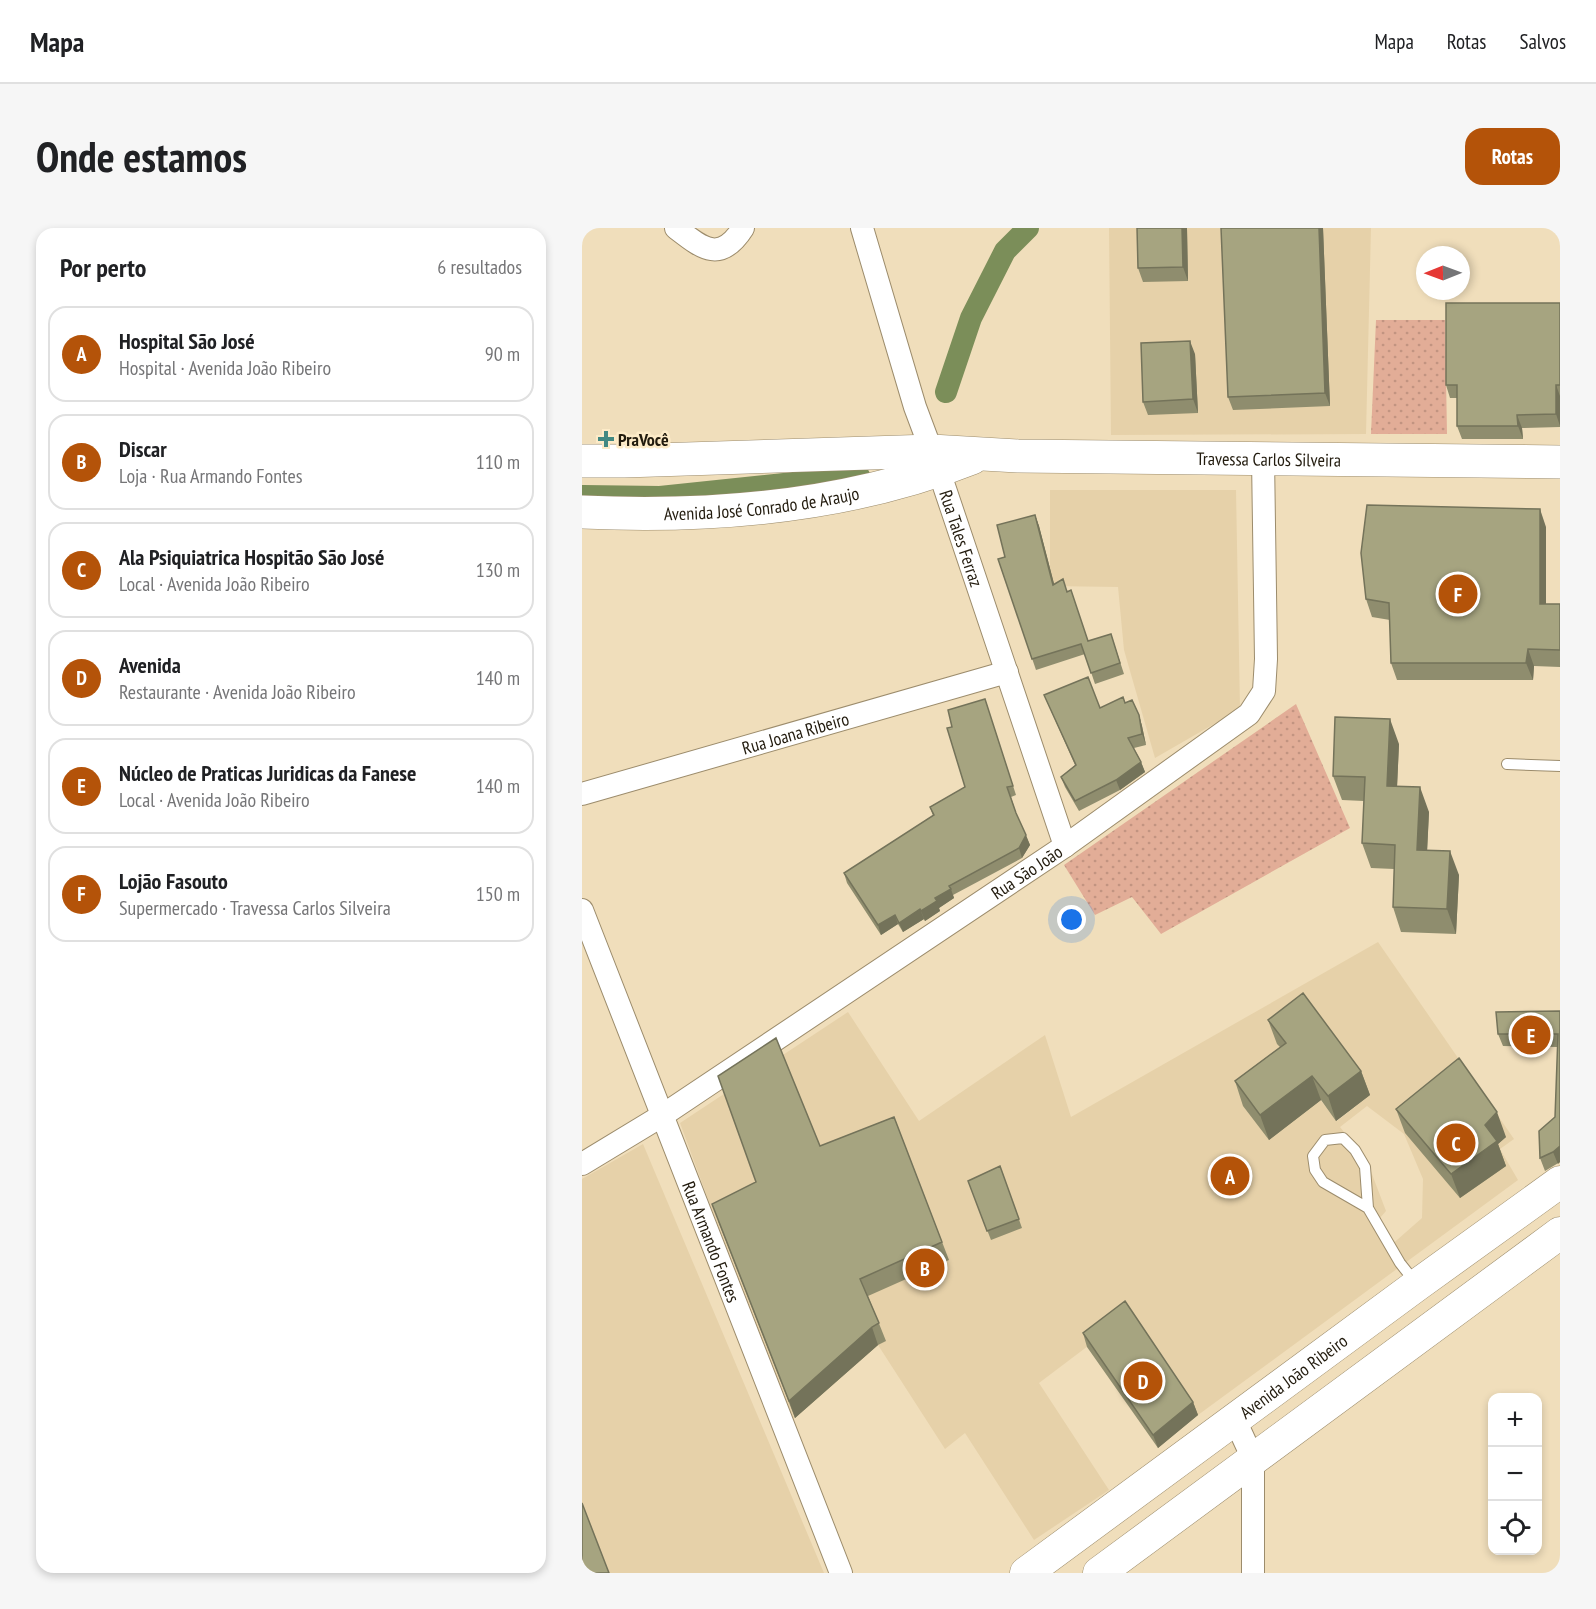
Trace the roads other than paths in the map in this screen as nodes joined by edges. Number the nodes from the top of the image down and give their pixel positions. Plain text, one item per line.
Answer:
1 (676, 228) edge
2 (743, 228) edge
3 (862, 228) edge
4 (1263, 458) junction
5 (582, 460) edge
6 (935, 461) junction
7 (1560, 462) edge
8 (582, 512) edge
9 (1007, 672) junction
10 (1507, 764) dead end
11 (1560, 766) edge
12 (582, 794) edge
13 (1065, 846) junction
14 (582, 910) edge
15 (663, 1115) junction
16 (582, 1164) edge
17 (1560, 1182) edge
18 (1368, 1208) junction
19 (1560, 1233) edge
20 (1417, 1285) junction
21 (1235, 1420) junction
22 (1253, 1459) junction
23 (841, 1573) edge
24 (1026, 1573) edge
25 (1099, 1573) edge
26 (1253, 1573) edge

1 - 2 street
3 - 6 street, Rua Tales Ferraz
4 - 6 main road, Travessa Carlos Silveira
4 - 7 main road, Travessa Carlos Silveira
4 - 13 street, Rua São João
5 - 6 main road
6 - 8 main road, Avenida José Conrado de Araujo
6 - 9 street, Rua Tales Ferraz
9 - 12 street, Rua Joana Ribeiro
9 - 13 street, Rua Tales Ferraz
10 - 11 lane
13 - 15 street, Rua São João
14 - 15 street, Rua Armando Fontes
15 - 16 street, Rua São João
15 - 23 street, Rua Armando Fontes
17 - 20 main road, Avenida João Ribeiro
18 - 18 lane
18 - 20 lane
19 - 22 main road
20 - 21 main road, Avenida João Ribeiro
21 - 22 street
21 - 24 main road, Avenida João Ribeiro
22 - 25 main road
22 - 26 street

